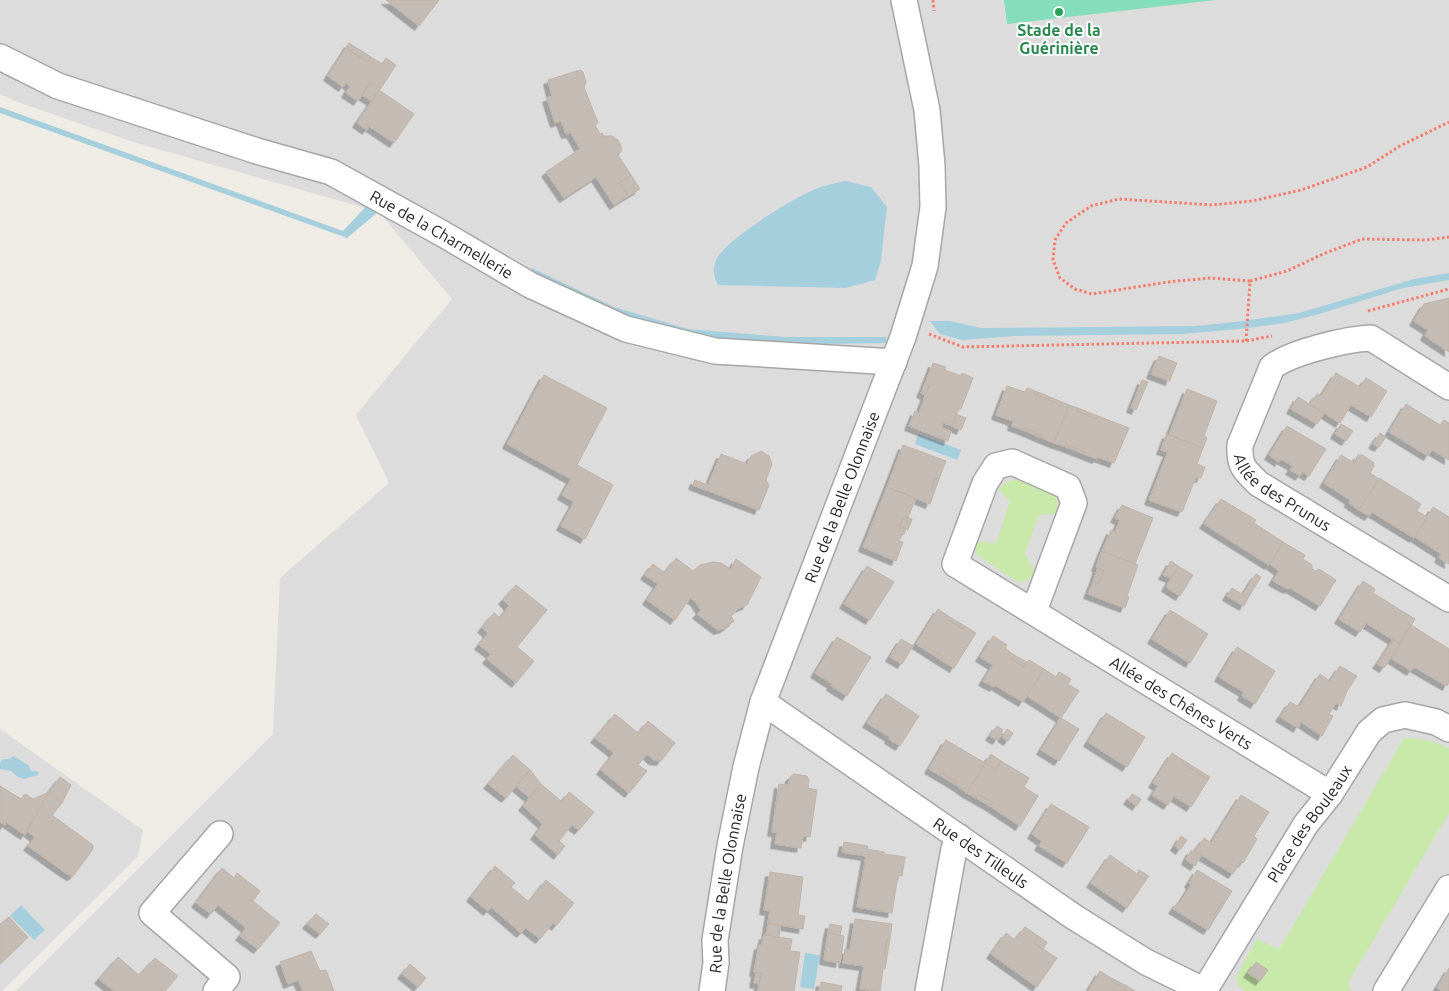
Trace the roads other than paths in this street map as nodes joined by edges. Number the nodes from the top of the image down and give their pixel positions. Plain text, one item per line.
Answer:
1 (904, 0) edge
2 (0, 57) edge
3 (894, 362) junction
4 (1449, 387) edge
5 (1449, 599) edge
6 (1034, 611) junction
7 (763, 702) junction
8 (1449, 728) edge
9 (1330, 794) junction
10 (220, 834) dead end
11 (959, 837) junction
12 (1449, 888) edge
13 (216, 991) edge
14 (712, 991) edge
15 (928, 991) edge
16 (1205, 991) edge
17 (1386, 991) edge

1 - 3 street, Rue de la Belle Olonnaise
2 - 3 street, Rue de la Charmellerie
3 - 7 street, Rue de la Belle Olonnaise
4 - 5 street, Allée des Prunus
6 - 6 street, Allée des Chênes Verts
6 - 9 street, Allée des Chênes Verts
7 - 11 street, Rue des Tilleuls
7 - 14 street, Rue de la Belle Olonnaise
8 - 9 street, Place des Bouleaux
9 - 16 street, Place des Bouleaux
10 - 13 street
11 - 15 street
11 - 16 street, Rue des Tilleuls
12 - 17 street

